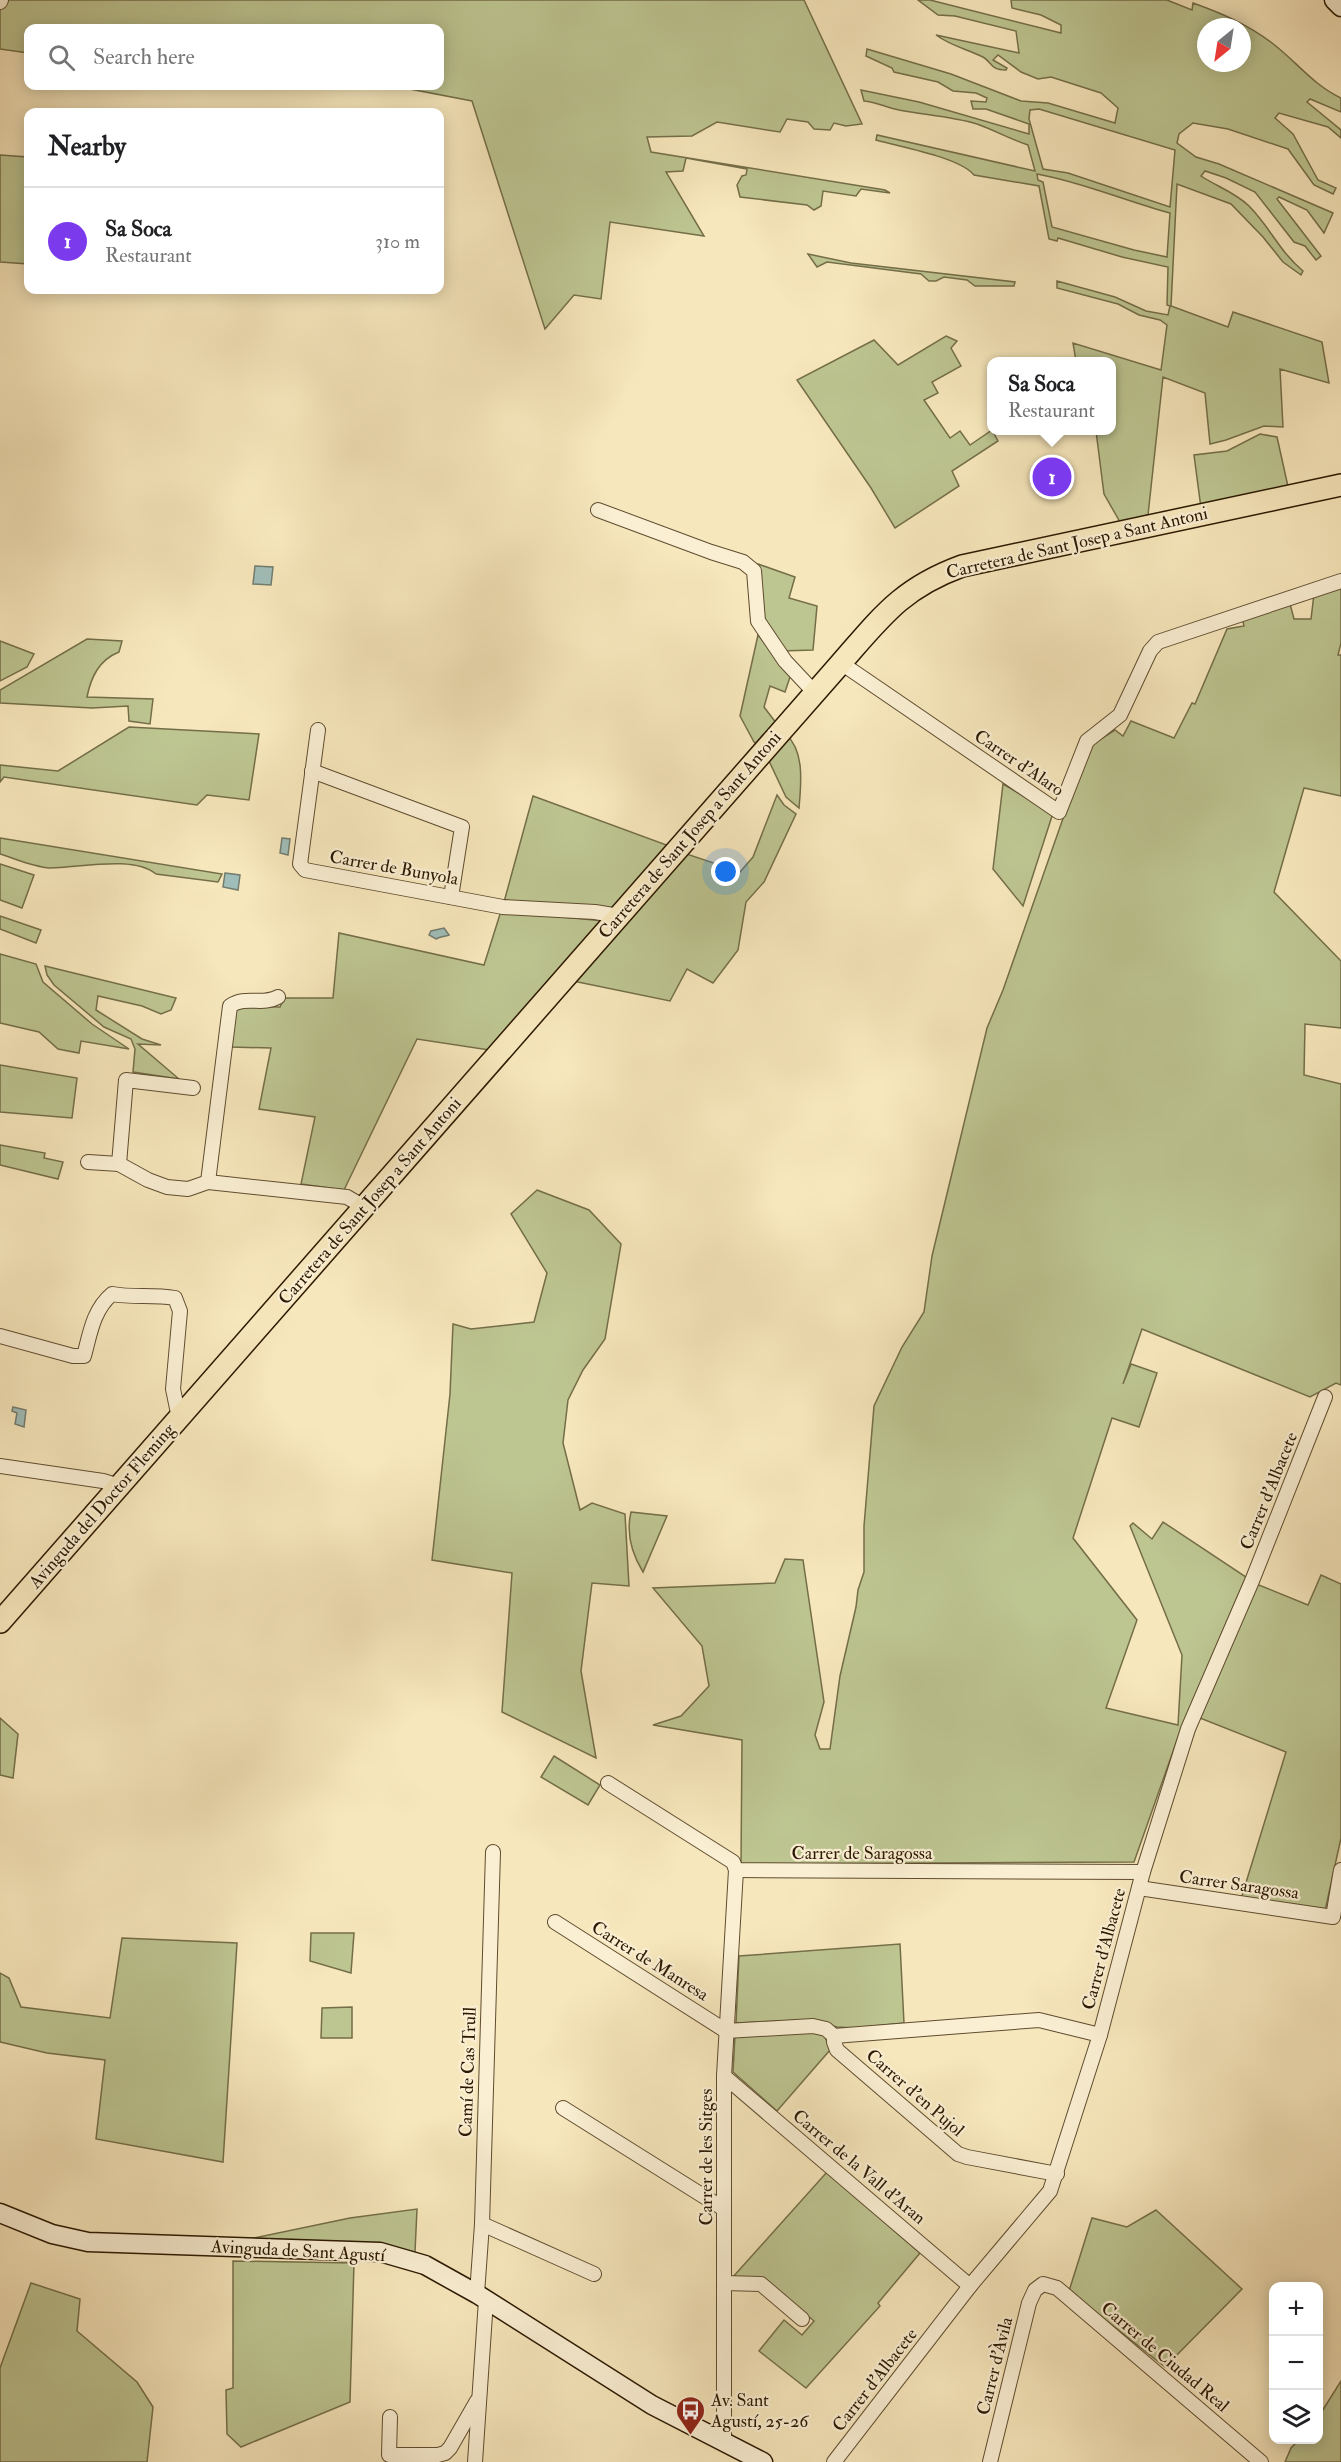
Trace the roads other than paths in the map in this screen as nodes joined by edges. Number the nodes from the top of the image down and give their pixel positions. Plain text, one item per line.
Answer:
1 (1334, 0) edge
2 (1341, 7) edge
3 (1341, 485) edge
4 (598, 510) dead end
5 (1341, 581) edge
6 (841, 663) junction
7 (815, 693) junction
8 (318, 730) dead end
9 (312, 771) junction
10 (451, 897) junction
11 (618, 918) junction
12 (278, 997) dead end
13 (193, 1088) dead end
14 (88, 1162) dead end
15 (119, 1164) junction
16 (208, 1182) junction
17 (364, 1207) junction
18 (0, 1336) edge
19 (1325, 1397) dead end
20 (179, 1418) junction
21 (0, 1466) edge
22 (119, 1486) junction
23 (0, 1622) edge
24 (608, 1784) dead end
25 (493, 1852) dead end
26 (736, 1870) junction
27 (1341, 1870) edge
28 (1143, 1872) junction
29 (1139, 1888) junction
30 (555, 1922) dead end
31 (726, 2031) junction
32 (1100, 2035) junction
33 (834, 2036) junction
34 (724, 2076) junction
35 (563, 2108) dead end
36 (1057, 2174) junction
37 (724, 2209) junction
38 (0, 2213) edge
39 (482, 2224) junction
40 (594, 2274) dead end
41 (724, 2283) junction
42 (1043, 2284) joint
43 (970, 2286) junction
44 (481, 2297) junction
45 (802, 2319) dead end
46 (479, 2398) junction
47 (390, 2416) dead end
48 (724, 2443) junction
49 (475, 2462) edge
50 (763, 2462) edge
51 (834, 2462) edge
52 (990, 2462) edge
53 (1261, 2462) edge

1 - 2 street
3 - 6 main road, Carretera de Sant Josep a Sant Antoni
4 - 7 street
5 - 6 street, Carrer d'Alaro
6 - 7 main road, Carretera de Sant Josep a Sant Antoni
7 - 11 main road, Carretera de Sant Josep a Sant Antoni
8 - 9 street, Carrer de Bunyola
9 - 10 street
9 - 10 street, Carrer de Bunyola
10 - 11 street, Carrer de Bunyola
11 - 17 main road, Carretera de Sant Josep a Sant Antoni
12 - 16 street
13 - 15 street
14 - 15 street
15 - 16 street
16 - 17 street
17 - 20 main road, Carretera de Sant Josep a Sant Antoni
18 - 20 street
19 - 28 street, Carrer d'Albacete
20 - 22 main road, Avinguda del Doctor Fleming
21 - 22 street
22 - 23 main road, Avinguda del Doctor Fleming
24 - 26 street
25 - 39 street, Camí de Cas Trull
26 - 28 street, Carrer de Saragossa
26 - 31 street, Carrer de les Sitges
27 - 29 street, Carrer Saragossa
28 - 29 street, Carrer d'Albacete
29 - 32 street, Carrer d'Albacete
30 - 31 street, Carrer de Manresa
31 - 33 street, Carrer d'en Pujol
31 - 34 street, Carrer de les Sitges
32 - 33 street, Carrer d'en Pujol
32 - 36 street, Carrer d'Albacete
33 - 36 street, Carrer d'en Pujol
34 - 37 street, Carrer de les Sitges
34 - 43 street, Carrer de la Vall d'Aran
35 - 37 street
36 - 43 street, Carrer d'Albacete
37 - 41 street, Carrer de les Sitges
38 - 44 street, Avinguda de Sant Agustí
39 - 40 street
39 - 44 street, Camí de Cas Trull
41 - 45 street
41 - 48 street, Carrer de les Sitges
42 - 52 street, Carrer d'Àvila
42 - 53 street, Carrer de Ciudad Real
43 - 51 street, Carrer d'Albacete
44 - 46 street, Camí de Cas Trull
44 - 48 street, Avinguda de Sant Agustí
46 - 47 street
46 - 49 street, Camí de Cas Trull
48 - 50 street, Avinguda de Sant Agustí

